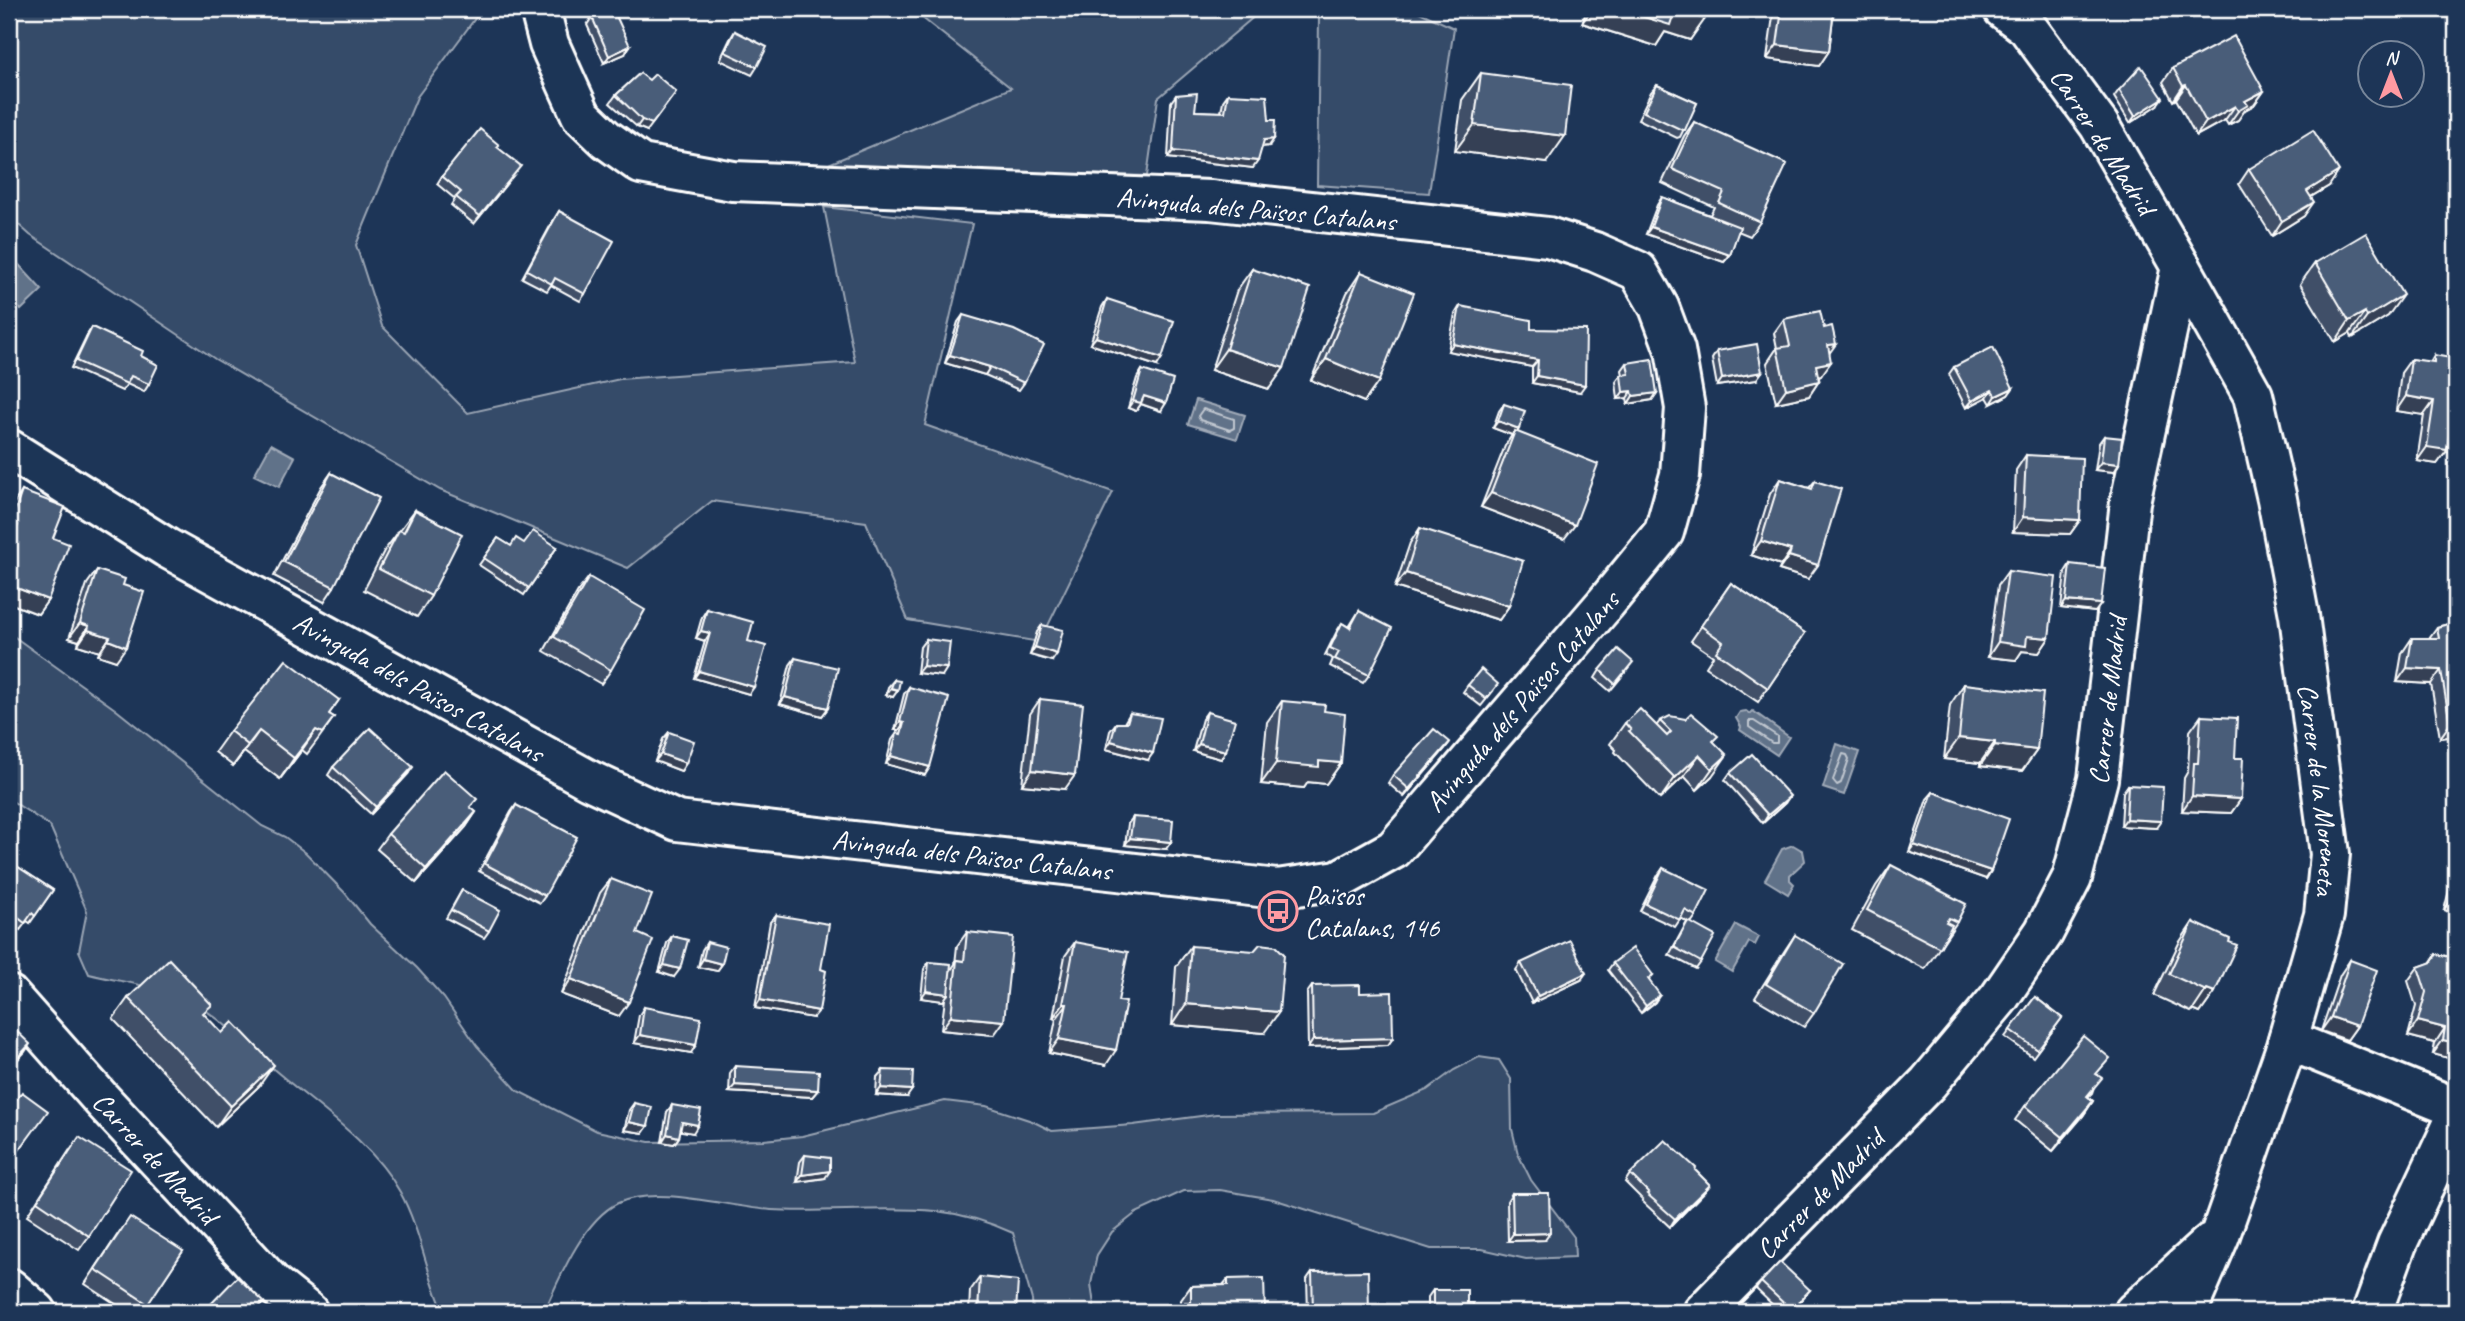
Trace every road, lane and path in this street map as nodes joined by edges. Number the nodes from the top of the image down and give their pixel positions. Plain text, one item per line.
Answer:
1 (540, 9) edge
2 (2003, 9) edge
3 (2181, 267) junction
4 (9, 449) edge
5 (9, 995) edge
6 (2288, 1040) junction
7 (2456, 1108) edge
8 (2456, 1118) edge
9 (2220, 1235) junction
10 (9, 1288) edge
11 (37, 1312) edge
12 (308, 1312) edge
13 (1703, 1312) edge
14 (2134, 1312) edge
15 (2187, 1312) edge
16 (2372, 1312) edge

1 - 4 street, Avinguda dels Països Catalans
2 - 3 street, Carrer de Madrid
3 - 6 street, Carrer de la Moreneta
3 - 13 street, Carrer de Madrid
5 - 12 street, Carrer de Madrid
6 - 7 street
6 - 9 street, Carrer de la Moreneta
8 - 16 street
9 - 14 street
9 - 15 street, Carrer de la Moreneta
10 - 11 street

